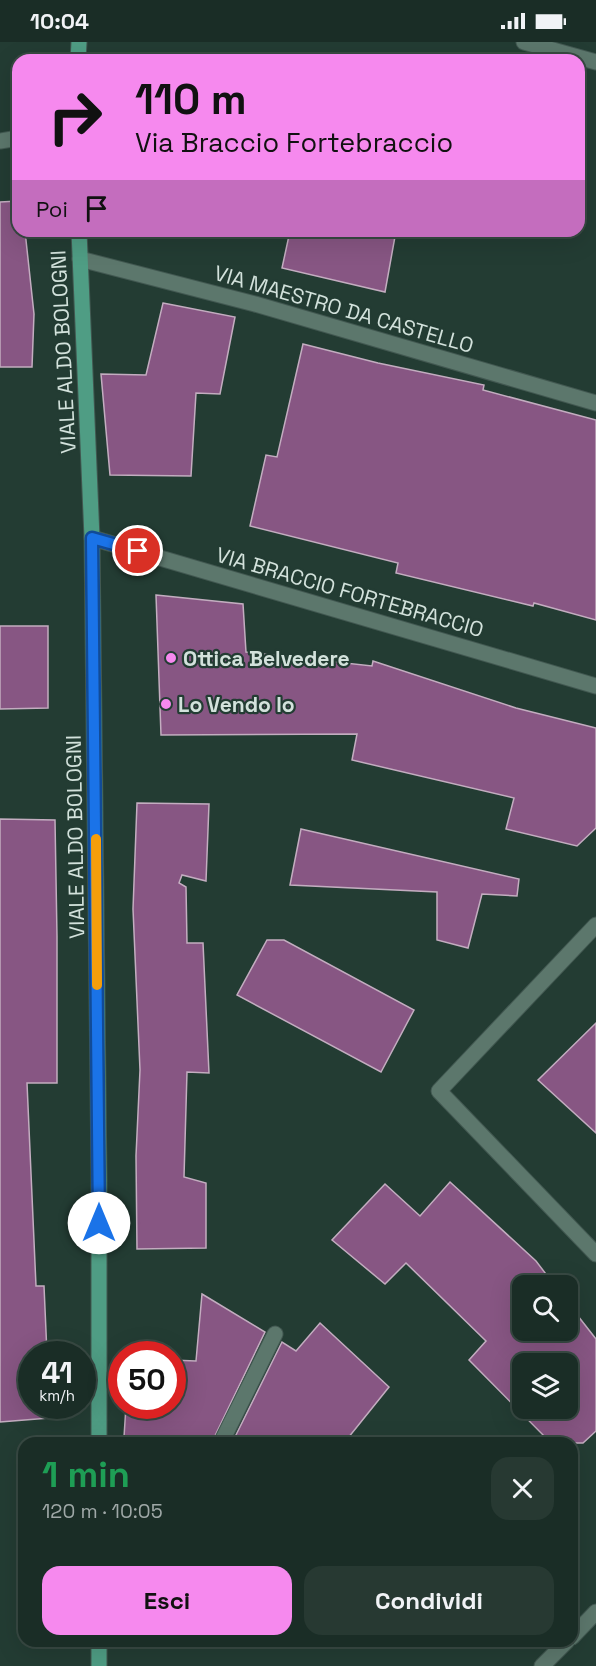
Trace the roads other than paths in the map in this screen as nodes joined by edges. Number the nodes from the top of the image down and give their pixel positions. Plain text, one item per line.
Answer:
1 (524, 42) edge
2 (567, 54) edge
3 (79, 237) edge
4 (80, 260) junction
5 (596, 403) edge
6 (92, 538) junction
7 (596, 686) edge
8 (596, 925) edge
9 (596, 1254) edge
10 (275, 1334) dead end
11 (99, 1437) edge
12 (224, 1437) edge
13 (596, 1612) edge
14 (578, 1630) edge
15 (99, 1647) edge
16 (561, 1647) edge
17 (99, 1666) edge
18 (542, 1666) edge

1 - 2 street
3 - 4 main road, VIALE ALDO BOLOGNI
4 - 5 street, VIA MAESTRO DA CASTELLO
4 - 6 main road, VIALE ALDO BOLOGNI
6 - 7 street, VIA BRACCIO FORTEBRACCIO
6 - 11 main road, VIALE ALDO BOLOGNI
8 - 9 street
10 - 12 street
13 - 14 street
15 - 17 main road
16 - 18 street

